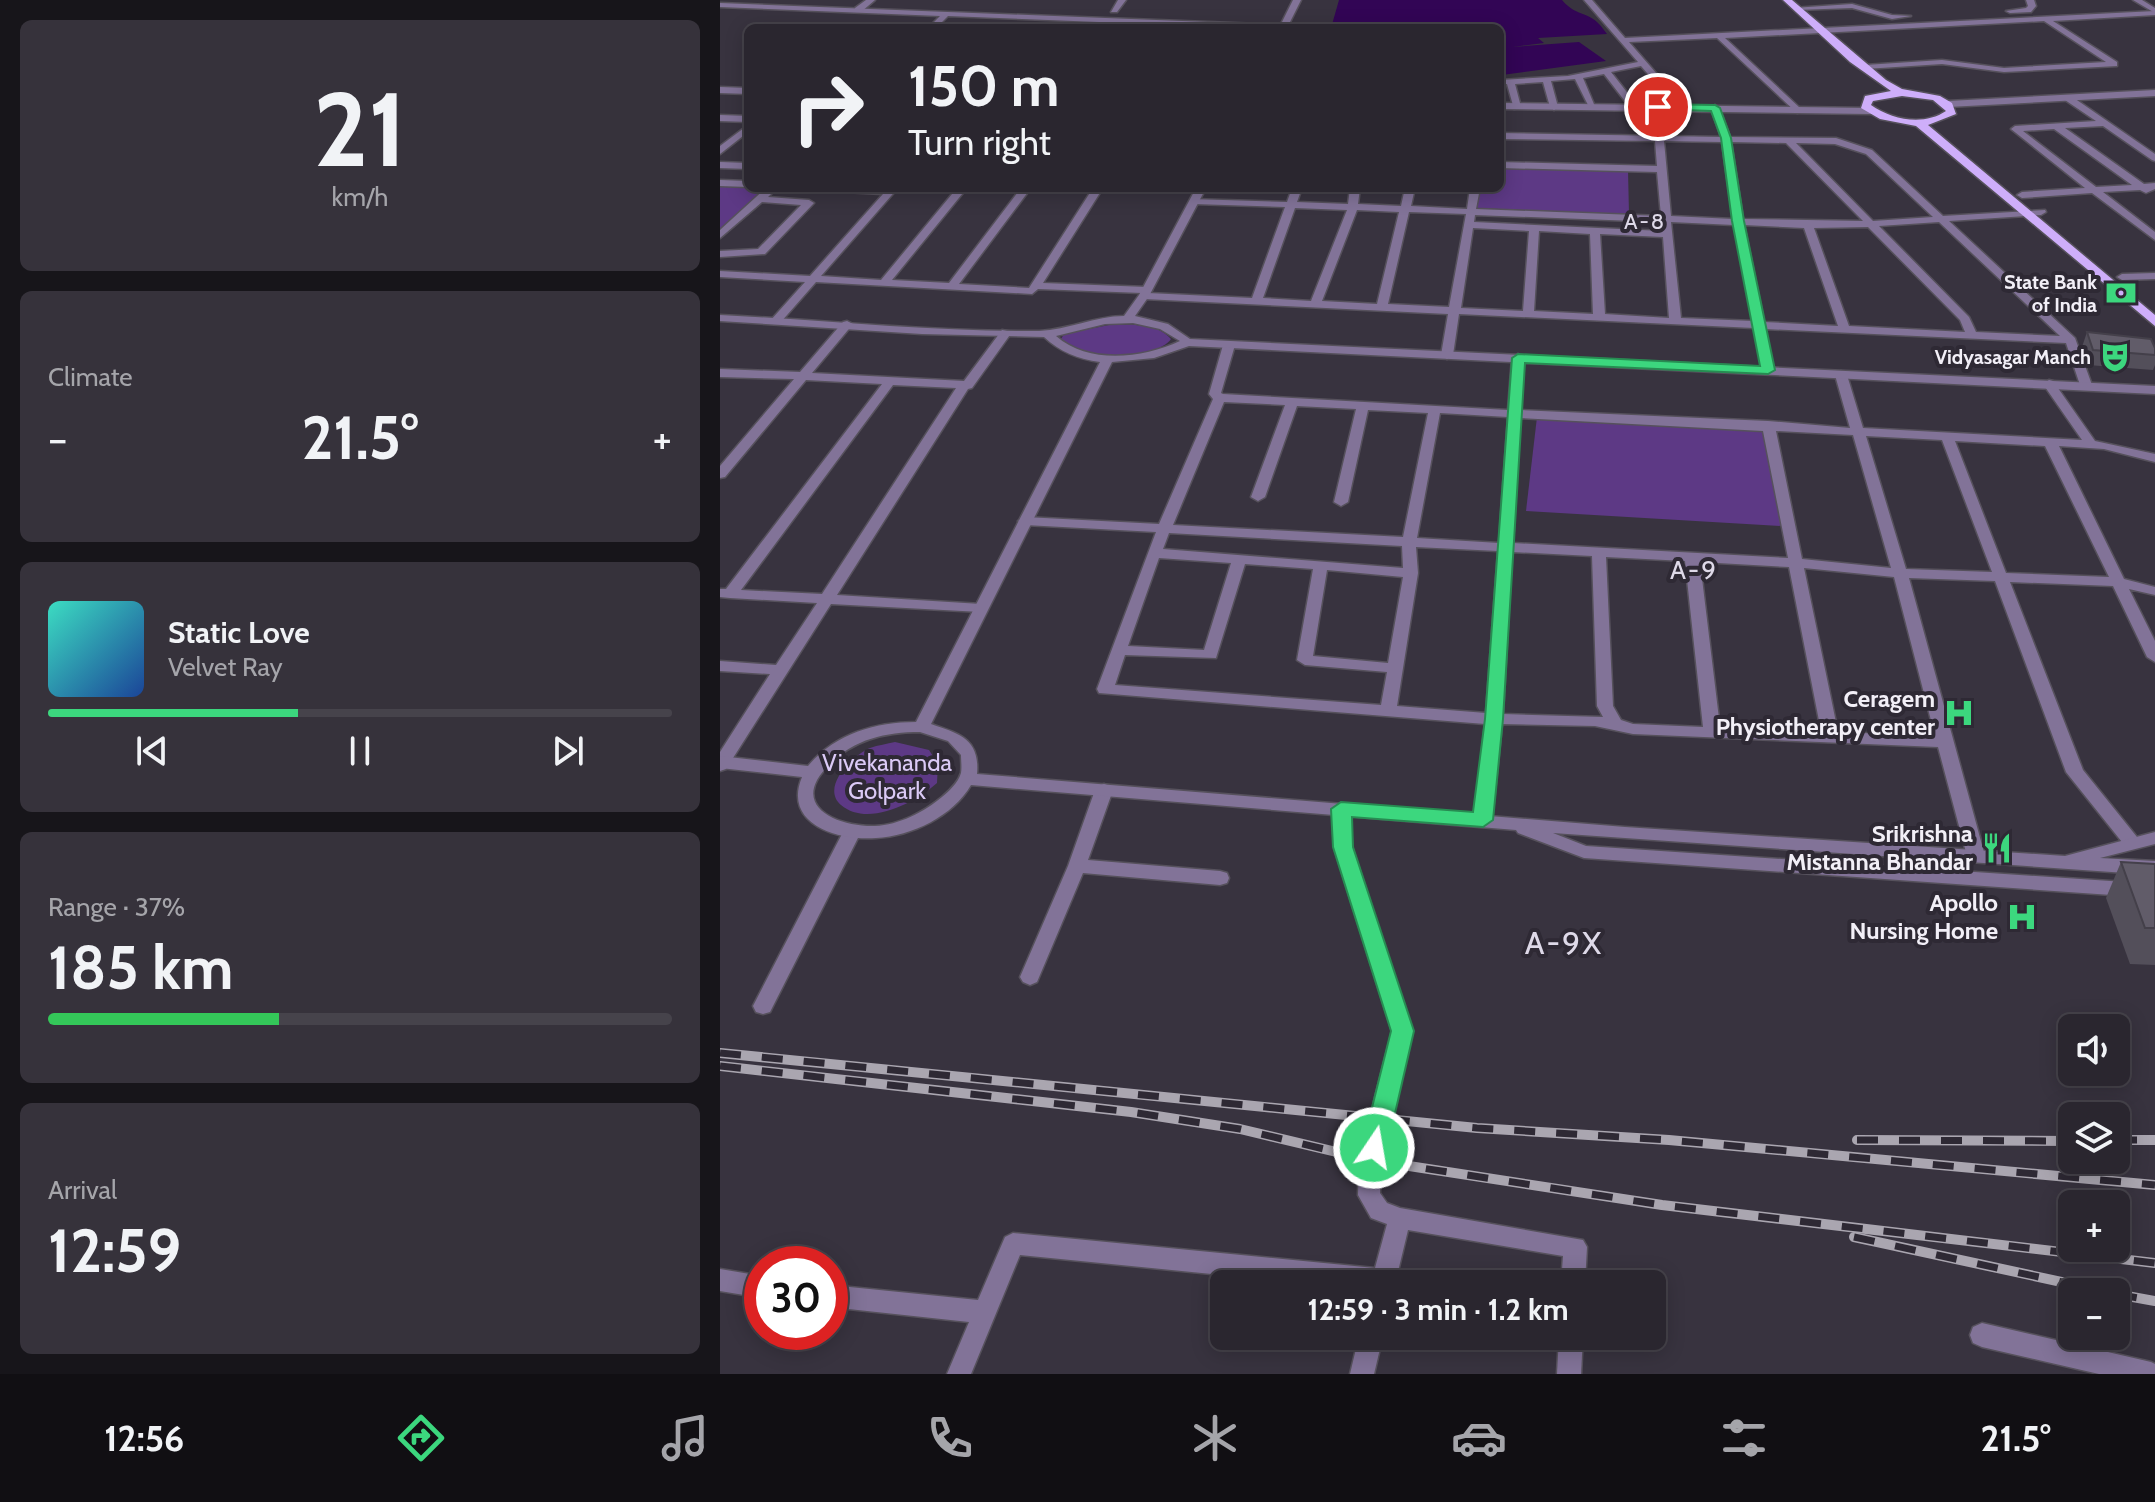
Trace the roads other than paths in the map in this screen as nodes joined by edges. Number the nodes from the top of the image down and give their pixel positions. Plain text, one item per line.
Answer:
1 (871, 0) edge
2 (1122, 0) edge
3 (1297, 0) edge
4 (1588, 0) edge
5 (1778, 0) edge
6 (1787, 0) edge
7 (2030, 0) edge
8 (2137, 0) edge
9 (775, 2) dead end
10 (721, 3) edge
11 (1797, 8) junction
12 (858, 10) junction
13 (1114, 10) junction
14 (2155, 12) edge
15 (936, 13) junction
16 (947, 13) junction
17 (2046, 19) junction
18 (1104, 20) junction
19 (936, 24) edge
20 (1100, 24) edge
21 (1206, 24) edge
22 (1285, 24) edge
23 (1818, 30) junction
24 (1719, 36) junction
25 (1622, 40) junction
26 (1642, 64) junction
27 (1865, 67) junction
28 (1606, 71) junction
29 (1578, 76) junction
30 (1546, 79) junction
31 (1504, 82) edge
32 (1511, 82) junction
33 (724, 90) edge
34 (744, 91) edge
35 (1888, 93) junction
36 (1901, 93) junction
37 (2155, 93) edge
38 (720, 97) edge
39 (2068, 98) junction
40 (1948, 104) junction
41 (1504, 106) edge
42 (1517, 107) junction
43 (1554, 107) junction
44 (1593, 107) junction
45 (1634, 107) junction
46 (1681, 107) junction
47 (1715, 108) junction
48 (1797, 110) junction
49 (1870, 111) junction
50 (720, 118) edge
51 (744, 119) edge
52 (1934, 121) junction
53 (1918, 122) junction
54 (2105, 123) junction
55 (2056, 126) junction
56 (744, 132) edge
57 (1504, 138) edge
58 (1659, 138) junction
59 (1726, 138) junction
60 (1788, 140) junction
61 (1596, 146) junction
62 (720, 151) edge
63 (1540, 151) junction
64 (2155, 158) edge
65 (1504, 164) edge
66 (720, 165) edge
67 (744, 166) edge
68 (1596, 167) junction
69 (1661, 169) junction
70 (720, 183) edge
71 (744, 184) edge
72 (2155, 186) edge
73 (2143, 187) junction
74 (2093, 190) junction
75 (767, 192) edge
76 (890, 192) edge
77 (959, 192) edge
78 (1023, 192) edge
79 (1095, 192) edge
80 (1199, 192) edge
81 (1295, 192) edge
82 (1355, 192) edge
83 (1409, 192) edge
84 (1474, 192) edge
85 (2022, 195) junction
86 (2155, 196) edge
87 (759, 199) junction
88 (1194, 201) junction
89 (1290, 205) junction
90 (1353, 207) junction
91 (1406, 208) junction
92 (1471, 211) junction
93 (2034, 212) junction
94 (1665, 218) junction
95 (1939, 219) junction
96 (1738, 221) junction
97 (1808, 224) junction
98 (1874, 224) junction
99 (1470, 225) junction
100 (1534, 229) junction
101 (1595, 232) junction
102 (1666, 234) junction
103 (720, 235) edge
104 (2155, 237) edge
105 (720, 254) edge
106 (720, 274) edge
107 (2155, 276) edge
108 (2122, 277) junction
109 (813, 279) junction
110 (884, 283) junction
111 (952, 286) junction
112 (1035, 286) junction
113 (1145, 293) junction
114 (1257, 300) junction
115 (1316, 302) junction
116 (2155, 303) edge
117 (1382, 305) junction
118 (1456, 309) junction
119 (1528, 312) junction
120 (1599, 315) junction
121 (720, 318) edge
122 (1127, 319) junction
123 (1675, 319) junction
124 (776, 321) junction
125 (2155, 322) edge
126 (1759, 323) junction
127 (847, 324) junction
128 (1844, 327) junction
129 (1006, 332) junction
130 (1971, 333) junction
131 (1047, 334) junction
132 (2071, 340) junction
133 (1187, 342) junction
134 (2094, 344) edge
135 (1229, 345) junction
136 (1447, 355) junction
137 (1108, 358) junction
138 (1518, 358) junction
139 (1768, 370) junction
140 (720, 373) edge
141 (1841, 375) junction
142 (803, 376) junction
143 (890, 381) junction
144 (2049, 384) junction
145 (964, 385) junction
146 (2086, 385) junction
147 (2155, 390) edge
148 (1220, 398) junction
149 (1293, 401) junction
150 (1363, 405) junction
151 (1435, 408) junction
152 (1515, 412) junction
153 (1768, 425) junction
154 (1858, 431) junction
155 (1947, 436) junction
156 (2050, 442) junction
157 (2091, 444) junction
158 (2155, 458) edge
159 (720, 474) edge
160 (1258, 497) dead end
161 (1341, 502) dead end
162 (1025, 521) junction
163 (1166, 527) junction
164 (1409, 541) junction
165 (1506, 549) junction
166 (1154, 553) junction
167 (1599, 554) junction
168 (1239, 559) junction
169 (1692, 559) junction
170 (1794, 563) junction
171 (1321, 565) junction
172 (1411, 573) junction
173 (1900, 573) junction
174 (1999, 577) junction
175 (2119, 582) junction
176 (2155, 591) edge
177 (725, 593) edge
178 (826, 600) junction
179 (981, 608) junction
180 (1120, 650) junction
181 (2155, 657) edge
182 (720, 666) edge
183 (1393, 668) junction
184 (781, 670) junction
185 (1388, 711) junction
186 (1494, 719) junction
187 (1615, 724) junction
188 (921, 727) junction
189 (1712, 732) junction
190 (1831, 738) junction
191 (1945, 742) junction
192 (721, 763) edge
193 (813, 772) junction
194 (968, 779) junction
195 (1104, 790) junction
196 (1341, 809) junction
197 (1483, 820) junction
198 (1503, 822) junction
199 (852, 832) junction
200 (2155, 838) edge
201 (2132, 842) junction
202 (1976, 856) junction
203 (2060, 862) junction
204 (1077, 866) junction
205 (2155, 868) edge
206 (1220, 878) dead end
207 (2155, 891) edge
208 (1030, 977) dead end
209 (763, 1006) dead end
210 (1400, 1218) junction
211 (1267, 1270) edge
212 (1387, 1270) edge
213 (1574, 1270) edge
214 (720, 1280) edge
215 (744, 1284) edge
216 (848, 1298) edge
217 (985, 1312) junction
218 (1982, 1335) dead end
219 (1368, 1350) edge
220 (1570, 1350) edge
221 (959, 1374) edge
222 (1362, 1374) edge
223 (1569, 1374) edge
224 (2151, 1374) edge

1 - 12 street
2 - 13 street
3 - 22 street
4 - 25 street
5 - 23 main road
6 - 11 main road
7 - 11 street
8 - 14 street
9 - 10 street
10 - 12 street
11 - 23 main road
12 - 15 street
13 - 15 street
13 - 18 street
14 - 17 street
15 - 16 street
16 - 18 street
16 - 19 street
17 - 23 street
17 - 27 street
18 - 20 street
18 - 21 street
23 - 24 street
23 - 27 main road
23 - 35 main road
24 - 25 street
24 - 48 street
25 - 26 street
26 - 28 street
26 - 46 street
27 - 36 main road
28 - 29 street
28 - 45 street
29 - 30 street
29 - 44 street
30 - 32 street
30 - 43 street
31 - 32 street
32 - 42 street
33 - 34 street
33 - 38 street
35 - 36 main road
35 - 49 main road
36 - 40 main road
37 - 39 street
39 - 40 street
39 - 54 street
40 - 52 main road
41 - 42 street
42 - 43 street
43 - 44 street
44 - 45 street
45 - 46 street
46 - 47 street
47 - 48 street
47 - 59 street
48 - 49 street
49 - 53 main road
50 - 51 street
52 - 53 main road
52 - 85 main road
53 - 93 main road
54 - 55 street
54 - 64 street
55 - 73 street
55 - 74 street
56 - 62 street
57 - 63 street
58 - 59 street
58 - 61 street
58 - 69 street
59 - 60 street
59 - 96 street
60 - 95 street
60 - 98 street
61 - 63 street
61 - 68 street
63 - 65 street
63 - 68 street
66 - 67 street
68 - 69 street
69 - 94 street
70 - 71 street
72 - 73 street
73 - 74 street
73 - 86 street
74 - 85 street
74 - 104 street
75 - 87 street
76 - 109 street
77 - 110 street
78 - 111 street
79 - 112 street
80 - 88 street
81 - 89 street
82 - 90 street
83 - 91 street
84 - 92 street
85 - 93 main road
87 - 103 street
87 - 105 street
88 - 89 street
88 - 113 street
89 - 90 street
89 - 114 street
90 - 91 street
90 - 115 street
91 - 92 street
91 - 117 street
92 - 94 street
92 - 99 street
93 - 95 street
93 - 108 main road
93 - 125 main road
94 - 96 street
94 - 102 street
95 - 98 street
95 - 132 street
96 - 97 street
96 - 126 street
97 - 98 street
97 - 128 street
98 - 130 street
99 - 100 street
99 - 118 street
100 - 101 street
100 - 119 street
101 - 102 street
101 - 120 street
102 - 123 street
106 - 109 street
107 - 108 street
108 - 116 main road
109 - 110 street
109 - 124 street
110 - 111 street
111 - 112 street
112 - 113 street
113 - 114 street
113 - 122 street
114 - 115 street
115 - 117 street
117 - 118 street
118 - 119 street
118 - 136 street
119 - 120 street
120 - 123 street
121 - 124 street
122 - 131 street
122 - 133 street
123 - 126 street
124 - 127 street
126 - 128 street
126 - 139 street
127 - 129 street
127 - 142 street
128 - 130 street
129 - 131 street
129 - 145 street
130 - 132 street
131 - 137 street
132 - 134 street
132 - 146 street
133 - 135 street
133 - 137 street
135 - 136 street
135 - 148 street
136 - 138 street
137 - 162 street
138 - 139 street
138 - 152 street
139 - 141 street
140 - 142 street
141 - 144 street
141 - 154 street
142 - 143 street
142 - 159 street
143 - 145 street
143 - 177 street
144 - 146 street
144 - 157 street
145 - 178 street
146 - 147 street
148 - 149 street
148 - 163 street
149 - 150 street
149 - 160 street
150 - 151 street
150 - 161 street
151 - 152 street
151 - 164 street
152 - 153 street
152 - 165 street
153 - 154 street
153 - 170 street
154 - 155 street
154 - 173 street
155 - 156 street
155 - 174 street
156 - 157 street
156 - 175 street
157 - 158 street
162 - 163 street
162 - 179 street
163 - 164 street
163 - 166 street
164 - 165 street
164 - 172 street
165 - 167 street
165 - 186 street
166 - 168 street
166 - 180 street
167 - 169 street
167 - 187 street
168 - 171 street
168 - 180 street
169 - 170 street
169 - 189 street
170 - 173 street
170 - 190 street
171 - 172 street
171 - 183 street
172 - 183 street
173 - 174 street
173 - 191 street
174 - 175 street
174 - 201 street
175 - 176 street
175 - 181 street
177 - 178 street
178 - 179 street
178 - 184 street
179 - 188 street
180 - 185 street
182 - 184 street
183 - 185 street
184 - 192 street
185 - 186 street
186 - 187 street
186 - 197 street
187 - 189 street
188 - 193 street
188 - 194 street
189 - 190 street
190 - 191 street
191 - 202 street
192 - 193 street
193 - 199 street
194 - 195 street
194 - 199 street
195 - 196 street
195 - 204 street
196 - 197 street
196 - 210 street
197 - 198 street
198 - 202 street
198 - 207 street
199 - 209 street
200 - 201 street
201 - 203 street
202 - 203 street
203 - 205 street
204 - 206 street
204 - 208 street
210 - 212 street
210 - 213 street
211 - 217 street
214 - 215 street
216 - 217 street
217 - 221 street
218 - 224 street
219 - 222 street
220 - 223 street

